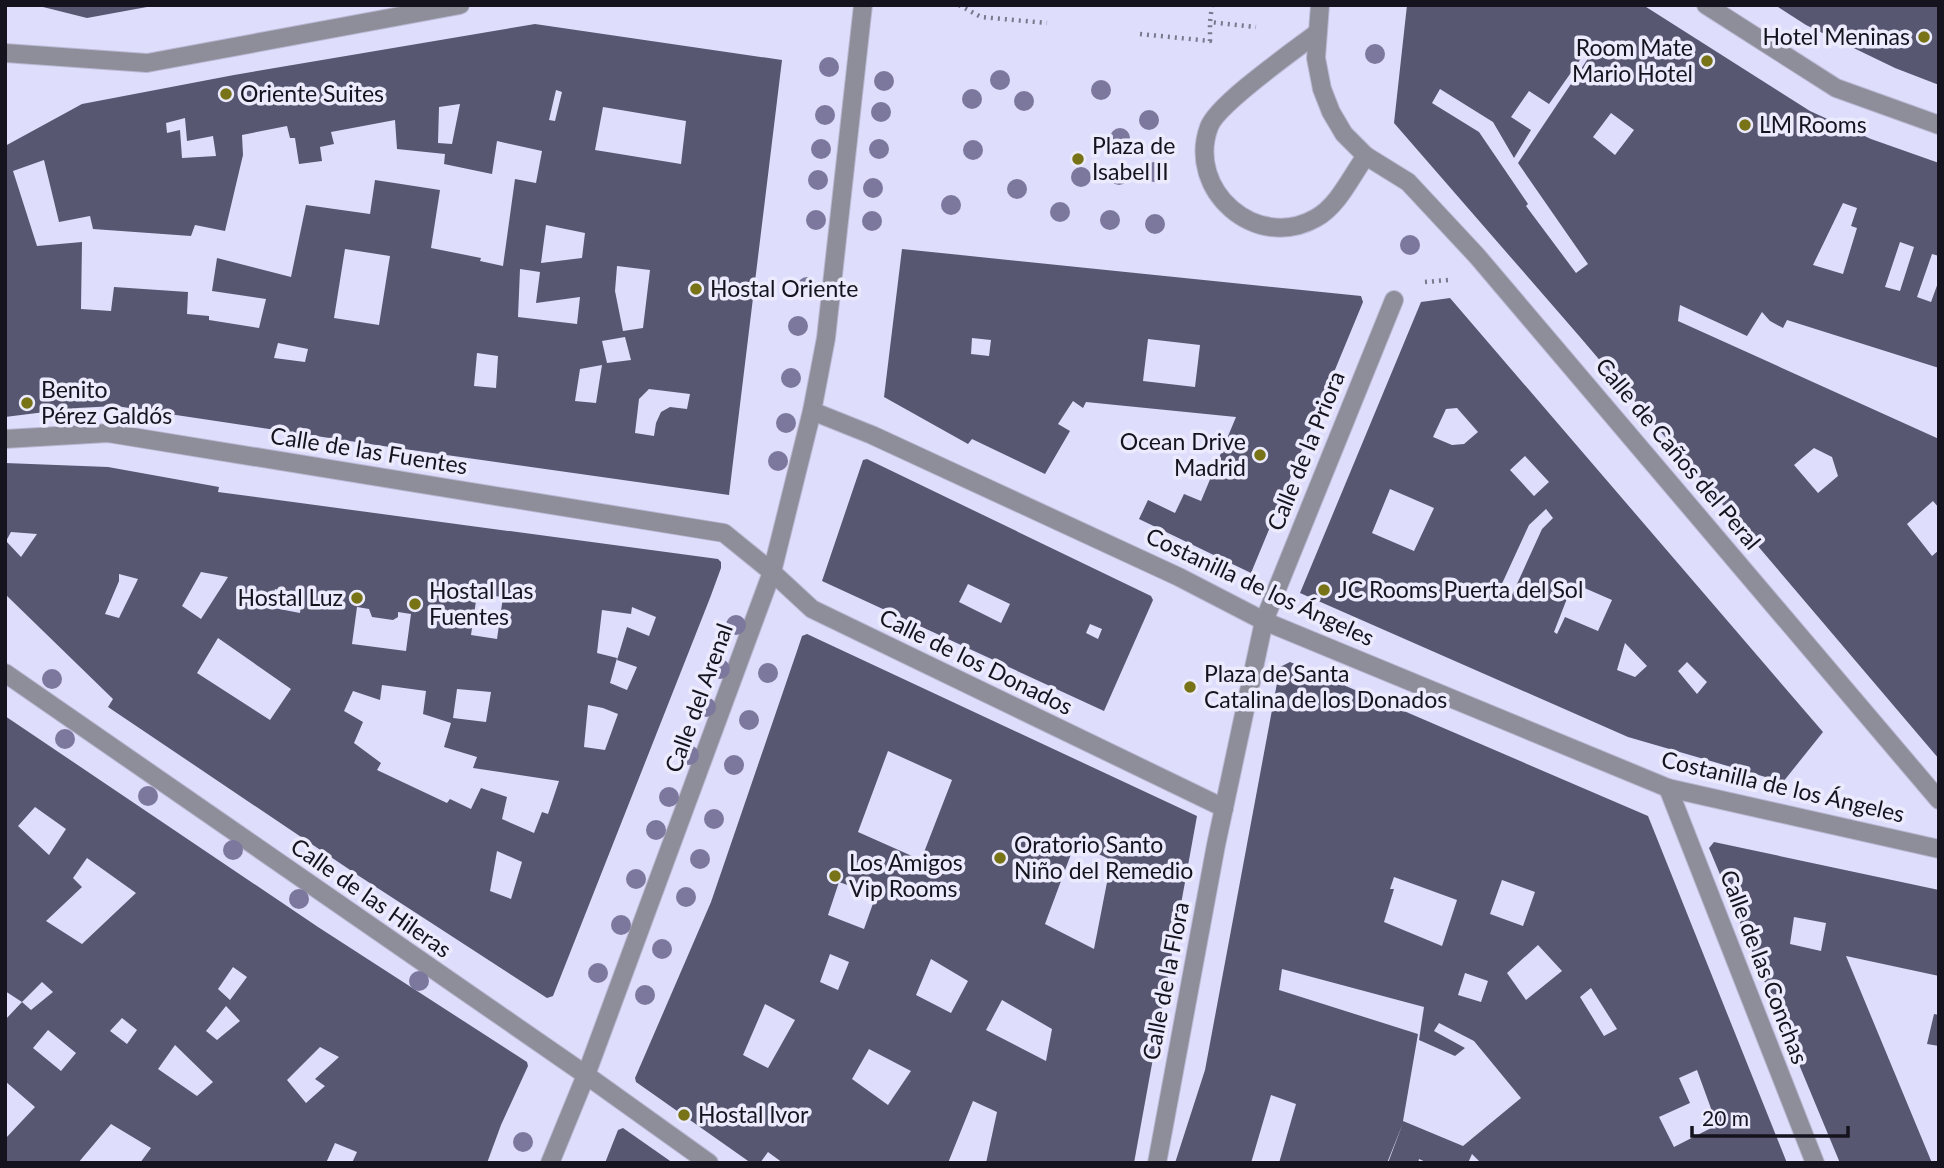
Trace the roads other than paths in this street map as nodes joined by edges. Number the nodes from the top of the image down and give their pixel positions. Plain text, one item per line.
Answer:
1 (460, 5) edge
2 (863, 5) edge
3 (1320, 5) edge
4 (1706, 5) edge
5 (1317, 33) junction
6 (5, 53) edge
7 (1939, 125) edge
8 (1366, 156) junction
9 (1394, 300) dead end
10 (812, 411) junction
11 (5, 439) edge
12 (724, 533) joint
13 (772, 572) junction
14 (1264, 621) junction
15 (5, 673) edge
16 (1668, 788) junction
17 (1939, 800) edge
18 (1224, 808) junction
19 (1939, 849) edge
20 (586, 1075) junction
21 (550, 1163) edge
22 (709, 1163) edge
23 (1157, 1163) edge
24 (1815, 1163) edge

1 - 6 street
2 - 10 street, Calle del Arenal
3 - 5 street
4 - 7 street
5 - 8 street
5 - 8 street
8 - 17 street, Calle de Caños del Peral
9 - 14 street, Calle de la Priora
10 - 13 street, Calle del Arenal
10 - 14 street, Costanilla de los Ángeles
11 - 12 street, Calle de las Fuentes
12 - 13 street, Calle de los Donados
13 - 18 street, Calle de los Donados
13 - 20 street, Calle del Arenal
14 - 16 street, Costanilla de los Ángeles
14 - 18 street
15 - 20 street, Calle de las Hileras
16 - 19 street, Costanilla de los Ángeles
16 - 24 street, Calle de las Conchas
18 - 23 street, Calle de la Flora
20 - 21 street, Calle del Arenal
20 - 22 street, Calle de las Hileras

